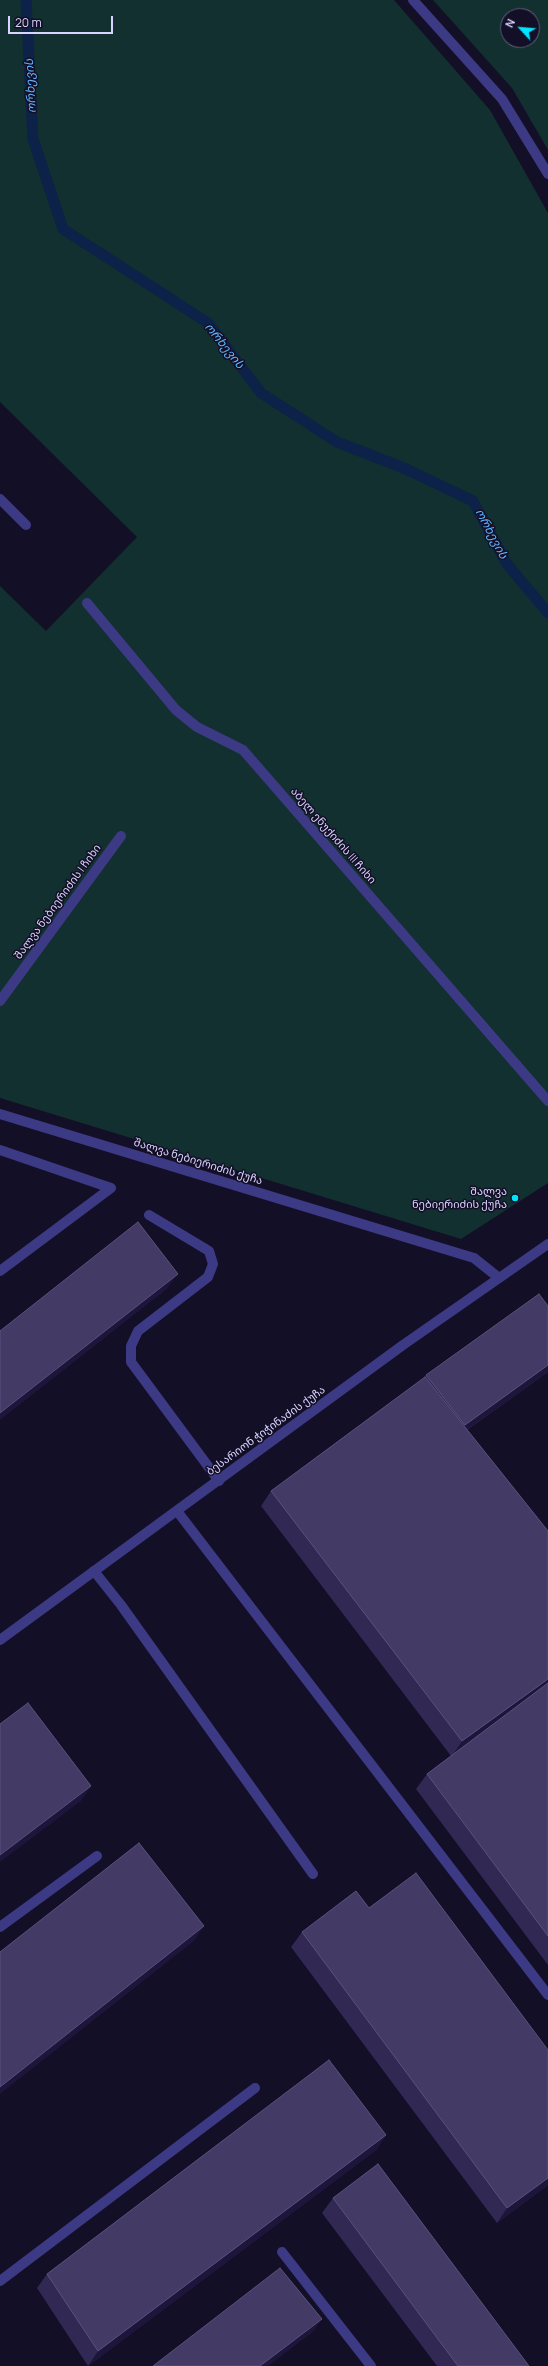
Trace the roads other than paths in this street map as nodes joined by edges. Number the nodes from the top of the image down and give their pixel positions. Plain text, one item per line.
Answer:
1 (413, 0) edge
2 (548, 174) edge
3 (0, 499) edge
4 (26, 525) dead end
5 (87, 603) dead end
6 (121, 836) dead end
7 (0, 1001) edge
8 (548, 1101) edge
9 (0, 1114) edge
10 (0, 1150) edge
11 (149, 1215) dead end
12 (547, 1245) edge
13 (0, 1271) edge
14 (499, 1278) junction
15 (219, 1480) junction
16 (177, 1511) junction
17 (94, 1571) junction
18 (0, 1640) edge
19 (97, 1856) dead end
20 (313, 1874) dead end
21 (0, 1927) edge
22 (548, 1995) edge
23 (255, 2088) dead end
24 (282, 2252) dead end
25 (0, 2281) edge
26 (371, 2366) edge

1 - 2 street
3 - 4 street
5 - 8 street, აბელ ენუქიძის III ჩიხი
6 - 7 street, შალვა ნებიერიძის I ჩიხი
9 - 14 street, შალვა ნებიერიძის ქუჩა
10 - 13 street
11 - 15 street
12 - 14 street, ბესარიონ ჭიჭინაძის ქუჩა
14 - 15 street, ბესარიონ ჭიჭინაძის ქუჩა
15 - 16 street, ბესარიონ ჭიჭინაძის ქუჩა
16 - 17 street, ბესარიონ ჭიჭინაძის ქუჩა
16 - 22 street
17 - 18 street, ბესარიონ ჭიჭინაძის ქუჩა
17 - 20 street
19 - 21 street
23 - 25 street
24 - 26 street

